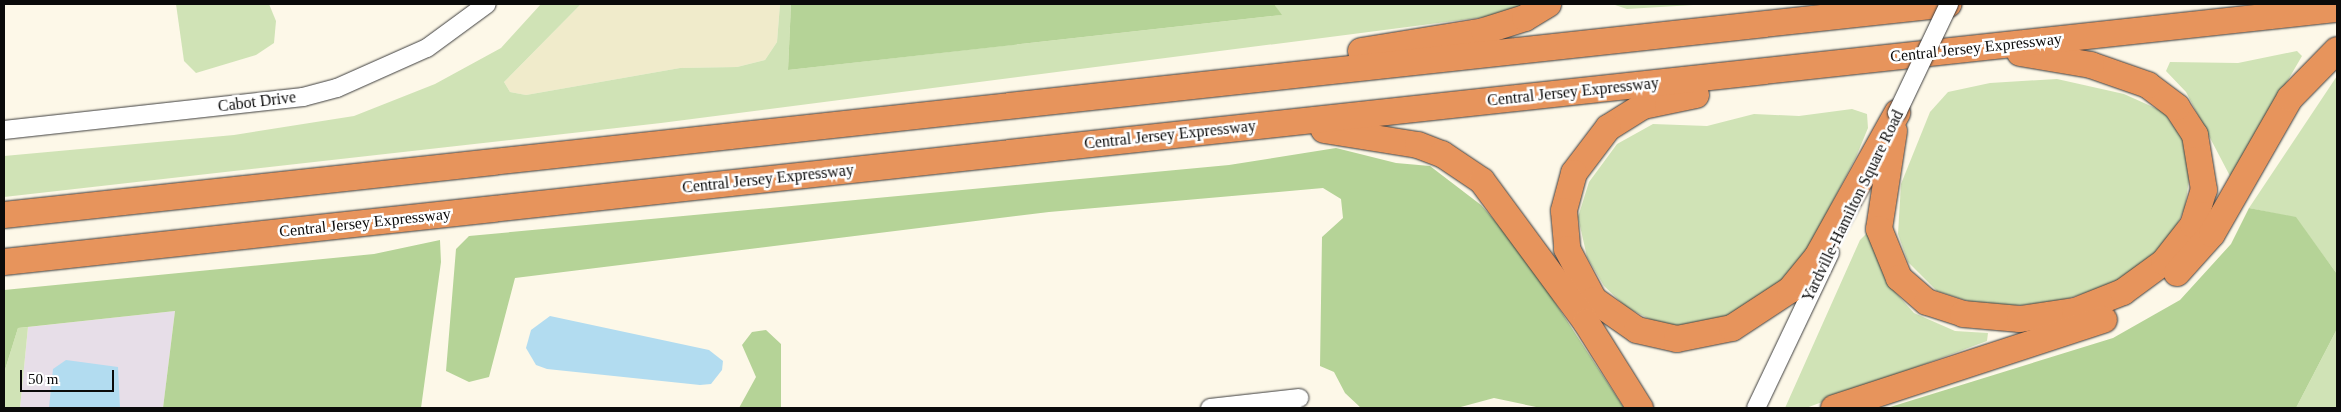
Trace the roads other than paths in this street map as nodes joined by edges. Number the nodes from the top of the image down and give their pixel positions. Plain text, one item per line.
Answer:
1 (487, 4) edge
2 (1548, 4) edge
3 (1897, 4) edge
4 (1946, 4) edge
5 (2337, 9) edge
6 (1982, 48) junction
7 (2337, 50) edge
8 (1888, 58) junction
9 (1030, 103) junction
10 (1898, 113) junction
11 (4, 130) edge
12 (1034, 150) junction
13 (4, 215) edge
14 (4, 262) edge
15 (1299, 398) dead end
16 (1210, 408) edge
17 (1640, 408) edge
18 (1756, 408) edge
19 (1834, 408) edge

1 - 11 street, Cabot Drive
2 - 9 highway
3 - 4 highway
4 - 9 highway
4 - 10 street, Yardville-Hamilton Square Road, bridge
5 - 6 highway, Central Jersey Expressway
6 - 8 highway, Central Jersey Expressway
6 - 10 highway
7 - 19 highway
8 - 10 highway
8 - 12 highway, Central Jersey Expressway
9 - 13 highway
10 - 18 street, Yardville-Hamilton Square Road
12 - 14 highway, Central Jersey Expressway
12 - 17 highway
15 - 16 street

